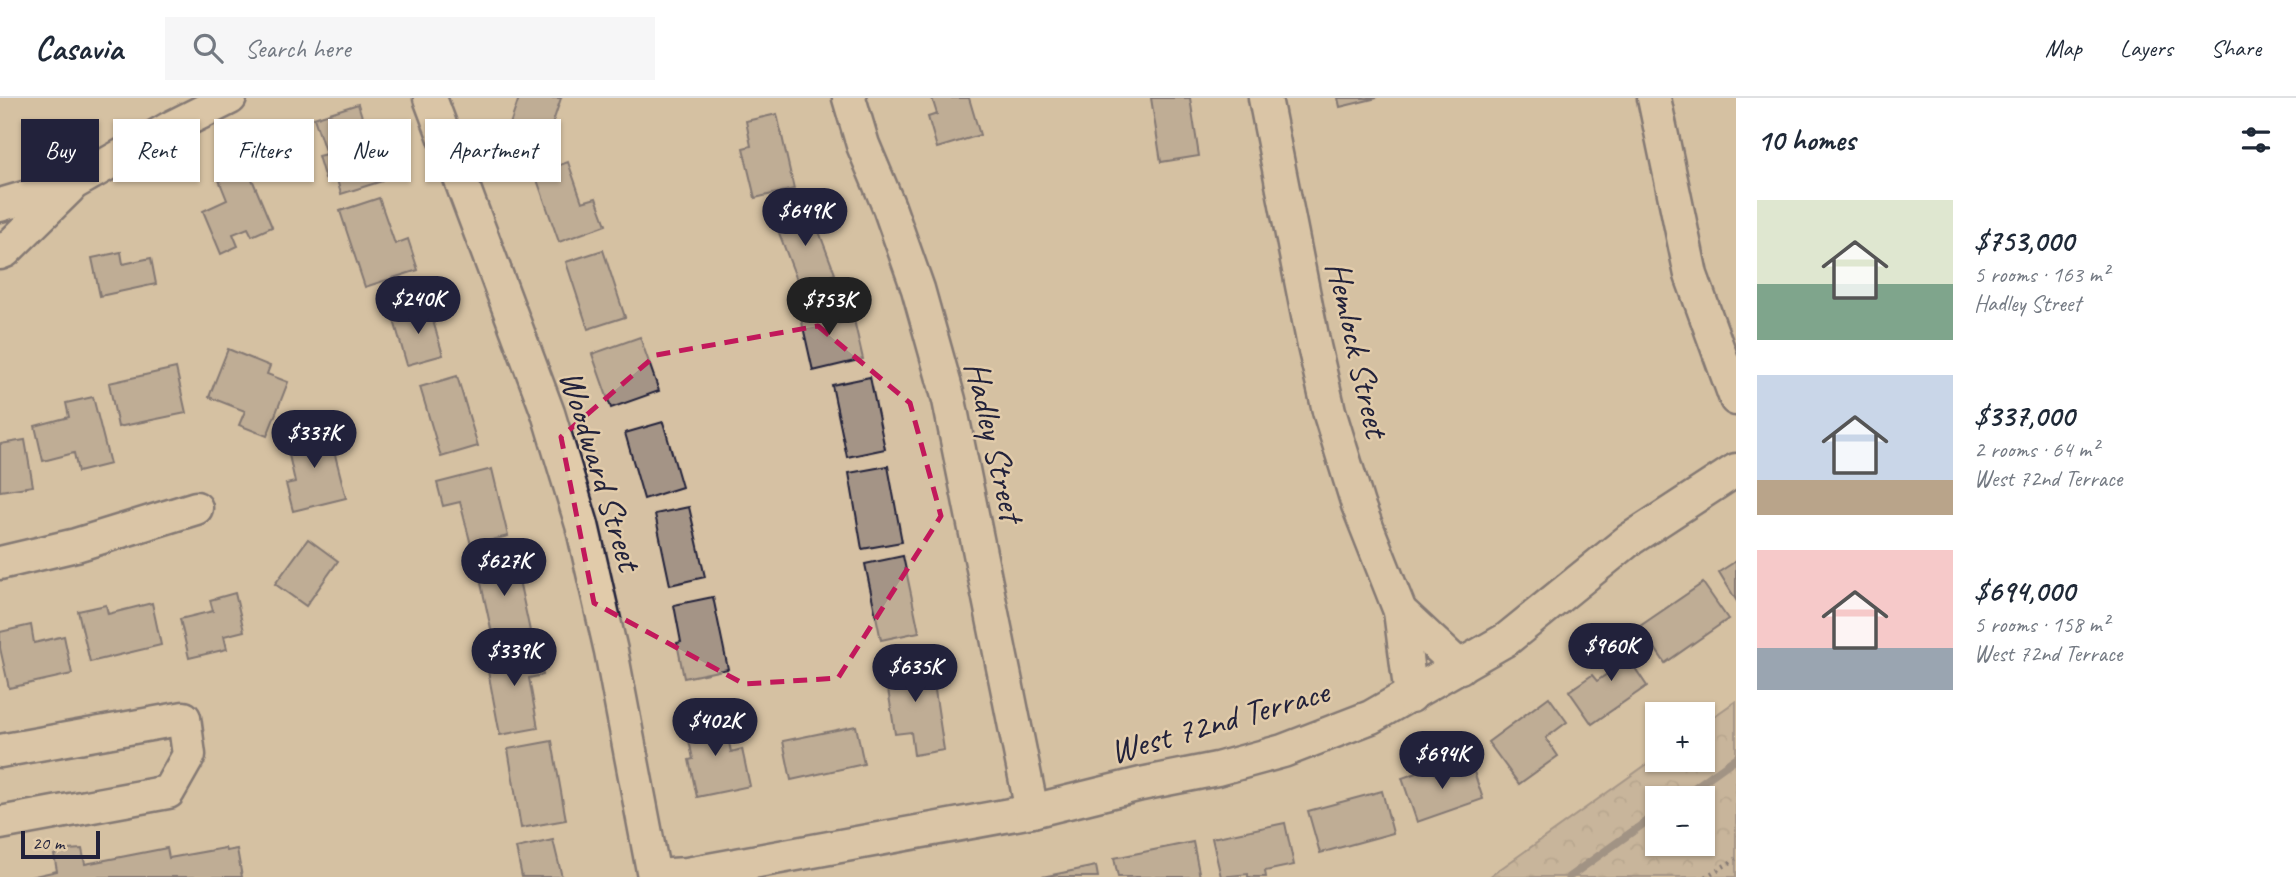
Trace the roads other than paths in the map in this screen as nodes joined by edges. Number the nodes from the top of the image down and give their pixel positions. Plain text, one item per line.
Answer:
1 (230, 98) edge
2 (430, 98) edge
3 (849, 98) edge
4 (1265, 98) edge
5 (1654, 98) edge
6 (72, 184) junction
7 (0, 205) edge
8 (0, 253) edge
9 (1736, 399) edge
10 (1736, 470) edge
11 (196, 508) dead end
12 (0, 563) edge
13 (1400, 611) junction
14 (1460, 667) junction
15 (1411, 696) junction
16 (0, 751) edge
17 (1032, 811) junction
18 (0, 823) edge
19 (654, 876) edge

1 - 6 street
2 - 19 street, Woodward Street
3 - 17 street, Hadley Street
4 - 13 street, Hemlock Street
5 - 9 street
6 - 7 street
6 - 8 street
10 - 14 street, West 72nd Terrace
11 - 12 street
13 - 14 street, Hemlock Street
13 - 15 street, Hemlock Street
14 - 15 street, West 72nd Terrace
15 - 17 street, West 72nd Terrace
16 - 18 street
17 - 19 street, West 72nd Terrace

